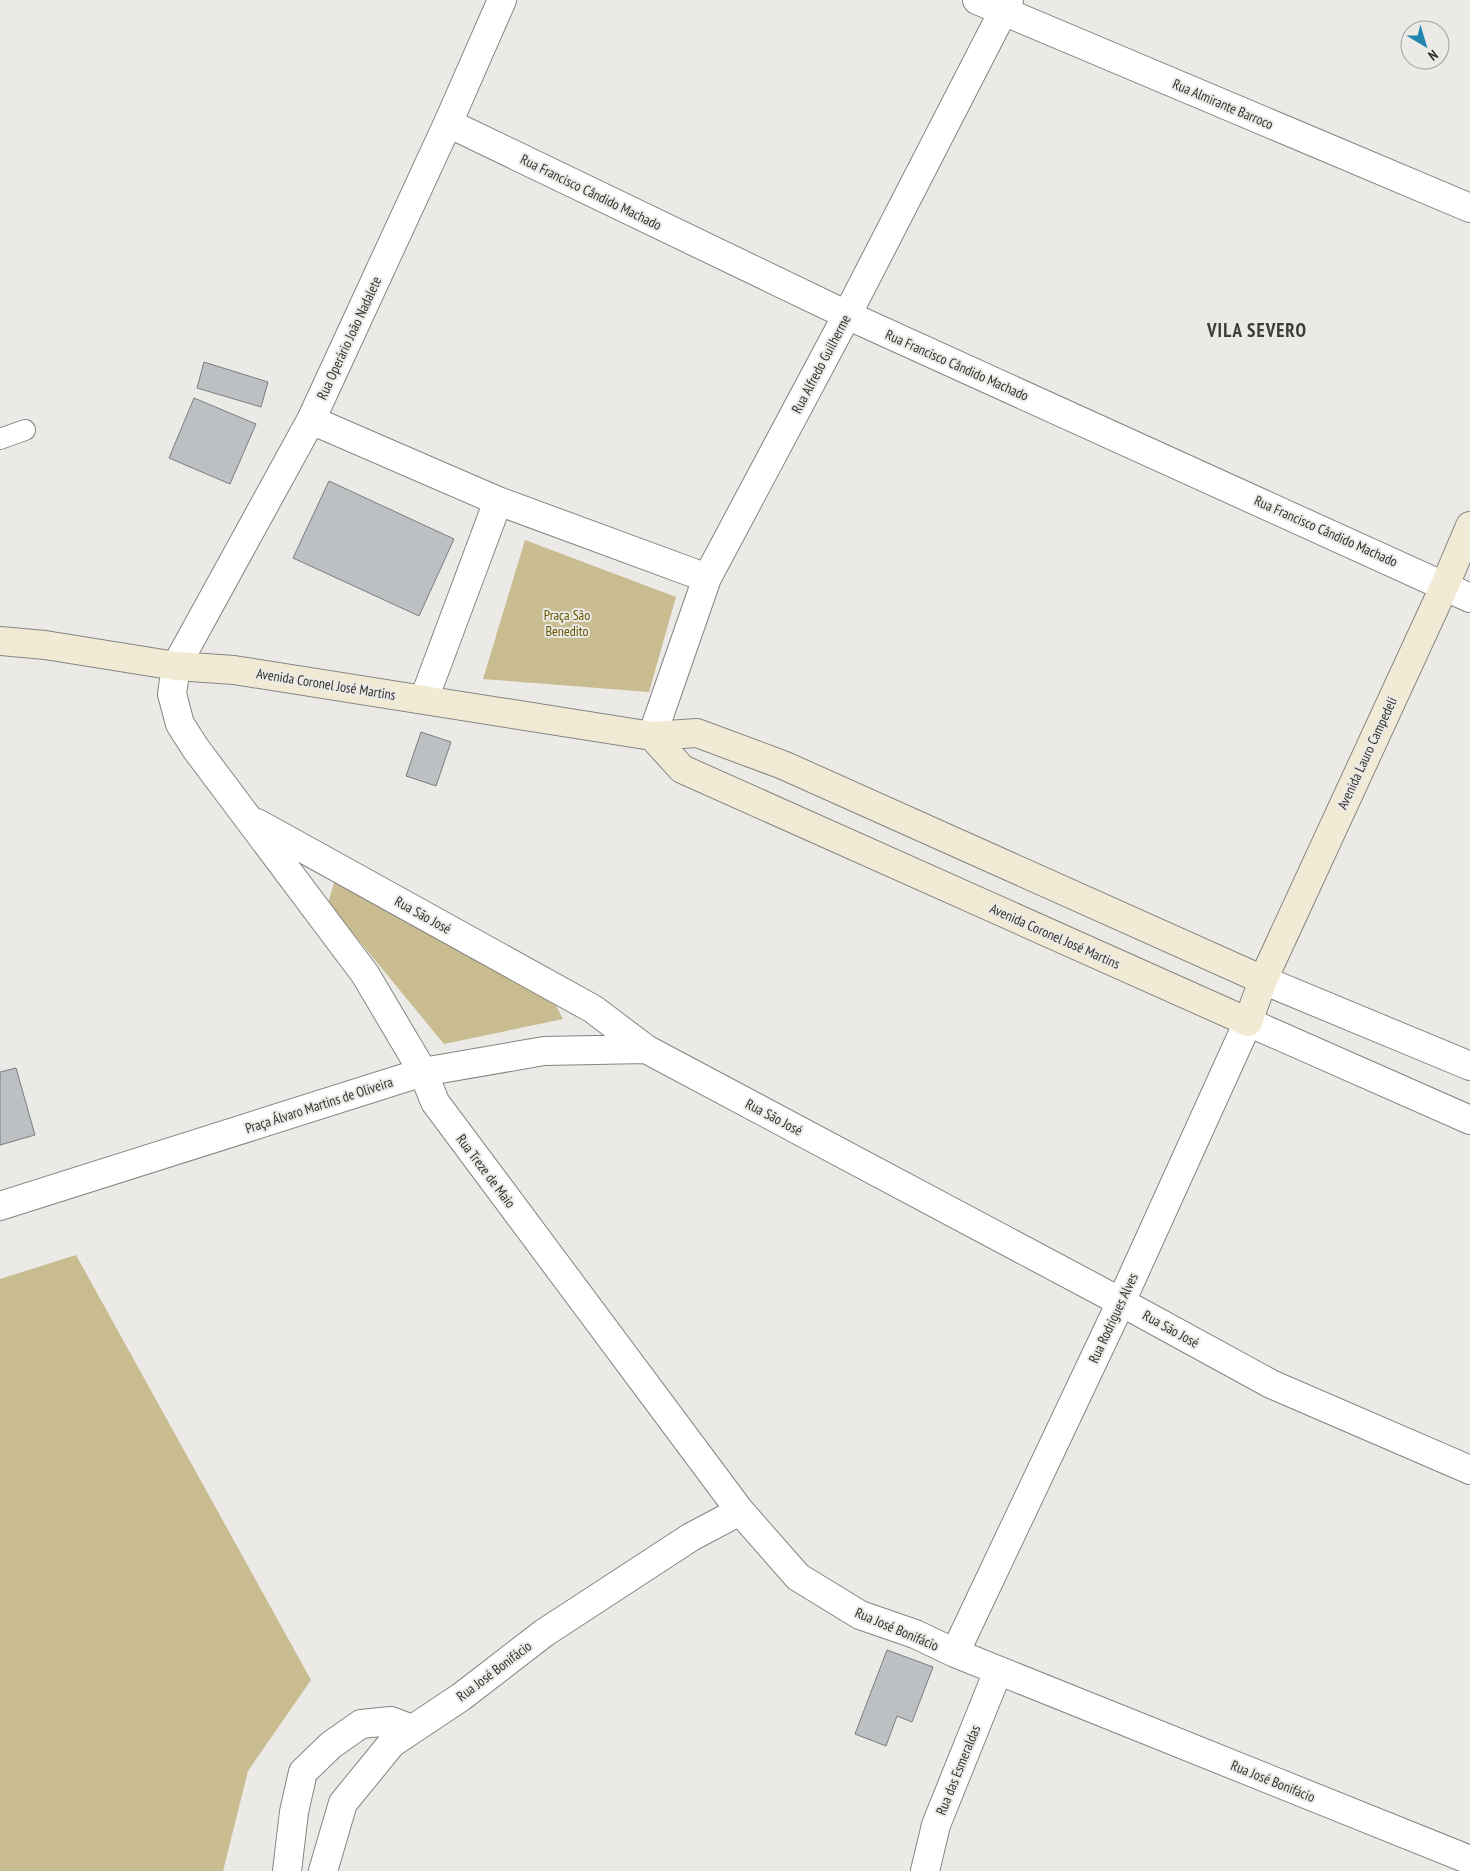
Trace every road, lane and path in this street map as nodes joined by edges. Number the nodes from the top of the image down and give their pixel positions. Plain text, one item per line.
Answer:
1 (502, 0) edge
2 (977, 0) edge
3 (1006, 6) edge
4 (448, 123) junction
5 (1470, 208) edge
6 (847, 315) junction
7 (311, 420) junction
8 (25, 430) dead end
9 (0, 439) edge
10 (498, 501) junction
11 (1470, 526) edge
12 (706, 578) junction
13 (1445, 585) junction
14 (1470, 598) edge
15 (0, 641) edge
16 (176, 666) junction
17 (424, 699) junction
18 (652, 736) junction
19 (250, 820) junction
20 (1263, 980) junction
21 (1248, 1022) junction
22 (646, 1049) junction
23 (1470, 1066) edge
24 (423, 1072) junction
25 (1470, 1120) edge
26 (0, 1206) edge
27 (1121, 1302) junction
28 (1470, 1470) edge
29 (740, 1511) junction
30 (955, 1653) junction
31 (998, 1671) junction
32 (412, 1729) junction
33 (1470, 1860) edge
34 (287, 1871) edge
35 (324, 1871) edge
36 (925, 1871) edge

1 - 4 street, Rua Operário João Nadalete
2 - 3 street, Rua Almirante Barroco
3 - 5 street, Rua Almirante Barroco
3 - 6 street, Rua Alfredo Guilherme
4 - 6 street, Rua Francisco Cândido Machado
4 - 7 street, Rua Operário João Nadalete
6 - 12 street, Rua Alfredo Guilherme
6 - 13 street, Rua Francisco Cândido Machado
7 - 10 street
7 - 16 street, Rua Operário João Nadalete
8 - 9 lane
10 - 12 street
10 - 17 street
11 - 13 street, Avenida Lauro Campedeli
12 - 18 street, Rua Alfredo Guilherme
13 - 14 street, Rua Francisco Cândido Machado
13 - 20 street, Avenida Lauro Campedeli
15 - 16 street, Avenida Coronel José Martins
16 - 17 street, Avenida Coronel José Martins
16 - 19 street, Rua São José
17 - 18 street, Avenida Coronel José Martins
18 - 20 street, Avenida Coronel José Martins
18 - 21 street, Avenida Coronel José Martins
19 - 22 street, Rua São José
19 - 24 street, Rua Treze de Maio
20 - 21 street, Rua Rodrigues Alves
20 - 23 street, Avenida Coronel José Martins
21 - 25 street, Avenida Coronel José Martins
21 - 27 street, Rua Rodrigues Alves
22 - 24 street, Praça Álvaro Martins de Oliveira
22 - 27 street, Rua São José
24 - 26 street, Praça Álvaro Martins de Oliveira
24 - 29 street, Rua Treze de Maio
27 - 28 street, Rua São José
27 - 30 street, Rua Rodrigues Alves
29 - 30 street, Rua José Bonifácio
29 - 32 street, Rua José Bonifácio
30 - 31 street, Rua José Bonifácio
31 - 33 street, Rua José Bonifácio
31 - 36 street, Rua das Esmeraldas
32 - 34 street
32 - 35 street, Rua José Bonifácio

